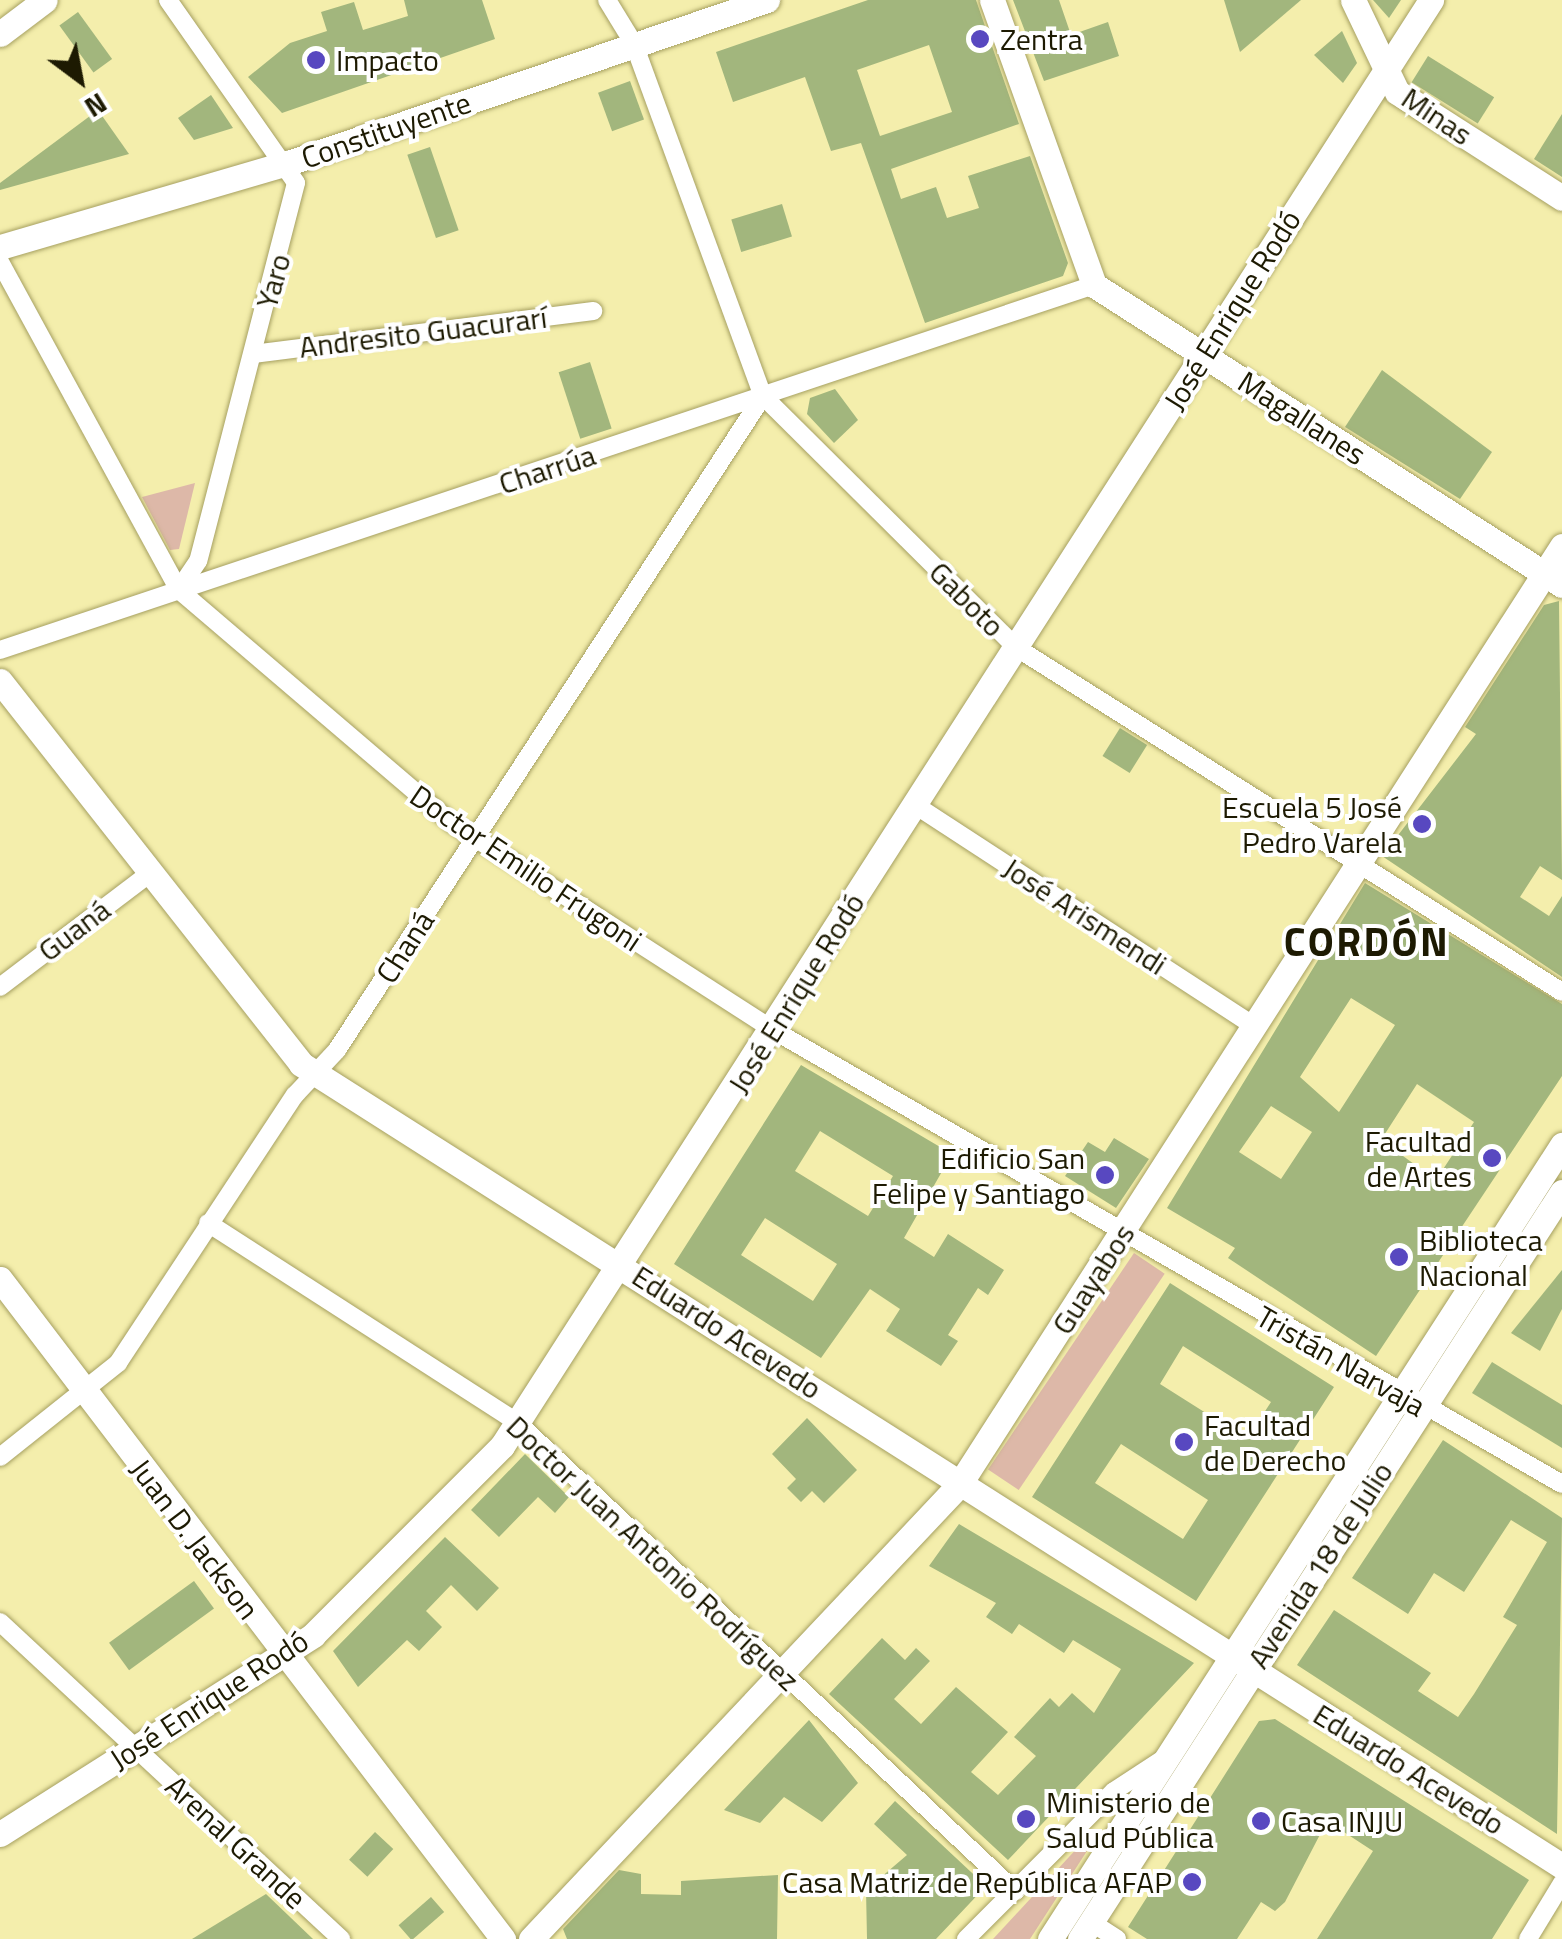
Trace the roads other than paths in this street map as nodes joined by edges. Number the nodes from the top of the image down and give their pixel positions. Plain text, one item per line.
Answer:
1 (45, 0) edge
2 (168, 0) edge
3 (607, 0) edge
4 (767, 0) edge
5 (992, 0) edge
6 (1353, 0) edge
7 (1431, 0) edge
8 (0, 34) edge
9 (634, 44) junction
10 (1382, 75) junction
11 (288, 164) junction
12 (1562, 198) edge
13 (0, 247) edge
14 (0, 262) edge
15 (1094, 284) junction
16 (593, 311) dead end
17 (253, 354) junction
18 (1203, 356) junction
19 (763, 396) junction
20 (1562, 546) edge
21 (1553, 580) edge
22 (179, 590) junction
23 (1017, 648) junction
24 (0, 650) edge
25 (0, 681) edge
26 (915, 805) junction
27 (474, 840) junction
28 (1360, 862) junction
29 (149, 874) junction
30 (0, 987) edge
31 (1562, 992) edge
32 (1255, 1027) junction
33 (773, 1030) junction
34 (314, 1072) junction
35 (1562, 1145) edge
36 (1562, 1192) edge
37 (208, 1223) junction
38 (1124, 1230) junction
39 (622, 1263) junction
40 (0, 1279) edge
41 (84, 1390) junction
42 (1412, 1403) junction
43 (518, 1424) junction
44 (0, 1456) edge
45 (1562, 1484) edge
46 (959, 1485) junction
47 (0, 1622) edge
48 (283, 1656) junction
49 (1243, 1664) junction
50 (782, 1672) junction
51 (134, 1750) junction
52 (1169, 1756) junction
53 (0, 1834) edge
54 (1562, 1866) edge
55 (1562, 1883) edge
56 (1015, 1891) junction
57 (1085, 1930) edge
58 (340, 1939) edge
59 (502, 1939) edge
60 (531, 1939) edge
61 (966, 1939) edge
62 (1050, 1939) edge
63 (1117, 1939) edge
64 (1528, 1939) edge

1 - 8 street
2 - 11 street
3 - 9 street, Gaboto
4 - 9 street, Constituyente
5 - 15 street
6 - 10 street, Minas
7 - 10 street, José Enrique Rodó
9 - 11 street, Constituyente
9 - 19 street, Gaboto
10 - 12 street, Minas
10 - 18 street, José Enrique Rodó
11 - 13 street, Constituyente
11 - 17 street, Yaro
14 - 22 street, Doctor Emilio Frugoni
15 - 18 street, Magallanes
15 - 19 street, Charrúa
16 - 17 street, Andresito Guacurarí
17 - 22 street, Yaro
18 - 21 street, Magallanes
18 - 23 street, José Enrique Rodó
19 - 22 street, Charrúa
19 - 23 street, Gaboto
19 - 27 street, Chaná
20 - 21 street, Guayabos
21 - 28 street, Guayabos
22 - 24 street, Charrúa
22 - 27 street, Doctor Emilio Frugoni
23 - 26 street, José Enrique Rodó
23 - 28 street, Gaboto
25 - 29 street, Eduardo Acevedo
26 - 32 street, José Arismendi
26 - 33 street, José Enrique Rodó
27 - 33 street, Doctor Emilio Frugoni
27 - 34 street, Chaná
28 - 31 street, Gaboto
28 - 32 street, Guayabos
29 - 30 street, Guaná
29 - 34 street, Eduardo Acevedo
32 - 38 street, Guayabos
33 - 38 street, Doctor Emilio Frugoni
33 - 39 street, José Enrique Rodó
34 - 37 street, Chaná
34 - 39 street, Eduardo Acevedo
35 - 42 street, Avenida 18 de Julio
36 - 42 street, Avenida 18 de Julio
37 - 41 street, Chaná
37 - 43 street, Doctor Juan Antonio Rodríguez
38 - 42 street, Tristán Narvaja
38 - 46 street, Guayabos
39 - 43 street, José Enrique Rodó
39 - 46 street, Eduardo Acevedo
40 - 41 street, Juan D. Jackson
41 - 44 street, Chaná
41 - 48 street, Juan D. Jackson
42 - 45 street, Tristán Narvaja
42 - 49 street, Avenida 18 de Julio
43 - 48 street, José Enrique Rodó
43 - 50 street, Doctor Juan Antonio Rodríguez
46 - 49 street, Eduardo Acevedo
46 - 50 street, Guayabos
47 - 51 street, Arenal Grande
48 - 51 street, José Enrique Rodó
48 - 59 street, Juan D. Jackson
49 - 52 street, Avenida 18 de Julio
49 - 54 street, Eduardo Acevedo
49 - 57 street, Avenida 18 de Julio
50 - 56 street, Doctor Juan Antonio Rodríguez
50 - 60 street, Guayabos
51 - 53 street, José Enrique Rodó
51 - 58 street, Arenal Grande
52 - 56 street, Avenida 18 de Julio
52 - 62 street, Avenida 18 de Julio
55 - 64 street
56 - 61 street, Avenida 18 de Julio
57 - 63 street

